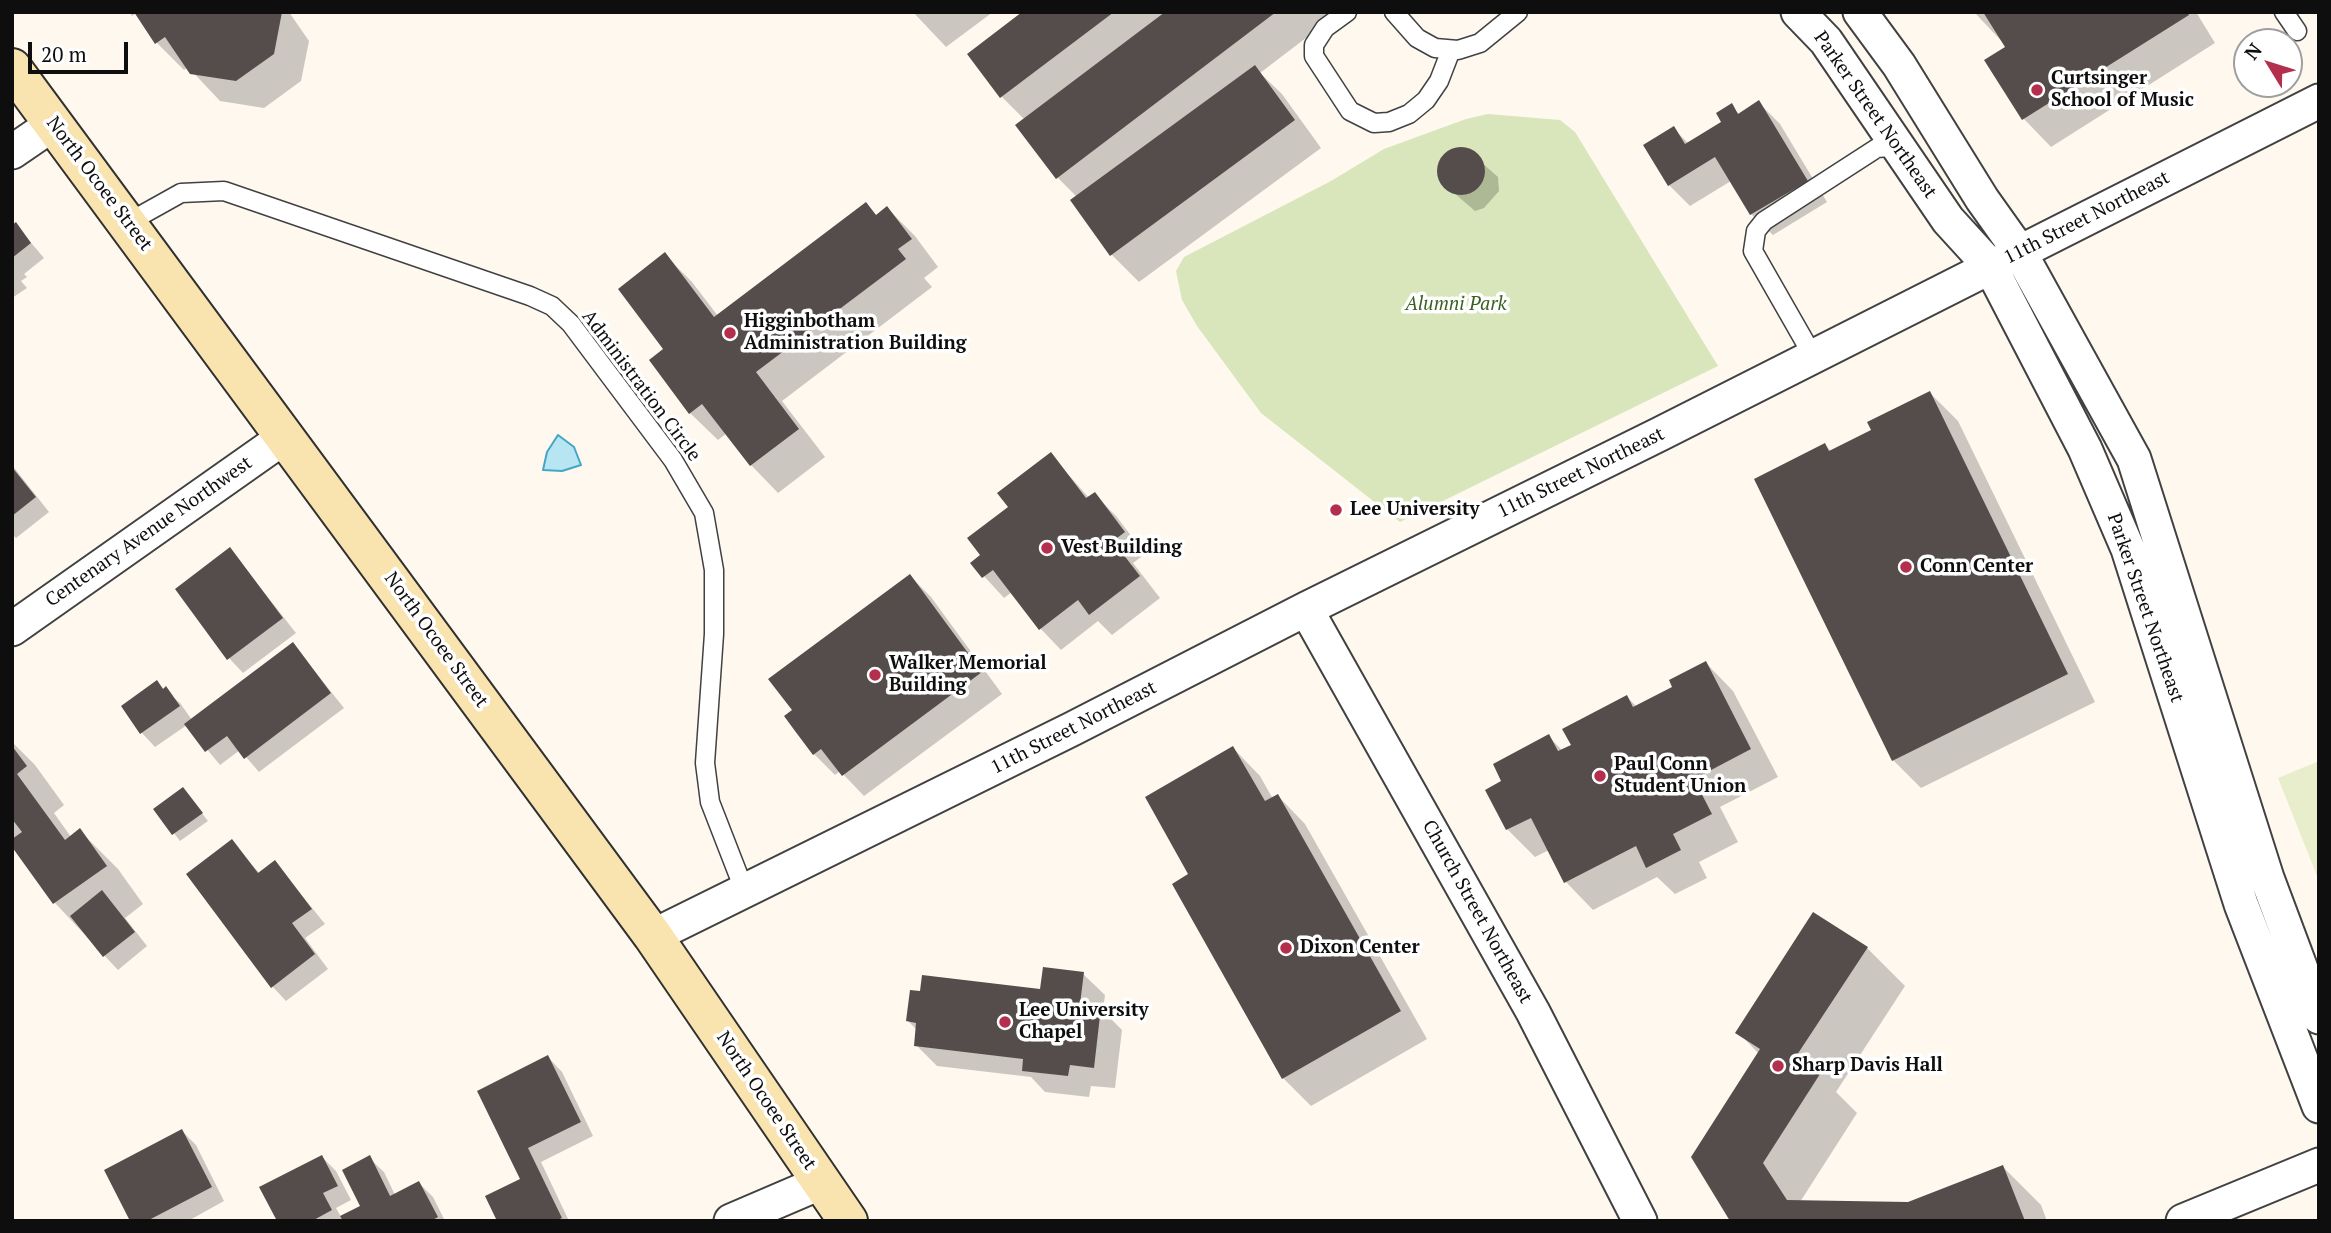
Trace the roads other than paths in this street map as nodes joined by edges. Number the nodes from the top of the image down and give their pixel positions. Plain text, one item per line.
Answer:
1 (1347, 12) edge
2 (1394, 12) edge
3 (1518, 12) edge
4 (1798, 12) edge
5 (1860, 12) edge
6 (2284, 12) edge
7 (2295, 28) edge
8 (1451, 50) junction
9 (12, 68) edge
10 (2319, 101) edge
11 (54, 124) junction
12 (1900, 146) junction
13 (12, 152) edge
14 (129, 222) junction
15 (2004, 259) junction
16 (1813, 356) junction
17 (286, 436) junction
18 (1306, 609) junction
19 (12, 629) edge
20 (745, 892) junction
21 (653, 936) junction
22 (2319, 1017) edge
23 (2319, 1106) edge
24 (2319, 1165) edge
25 (822, 1182) junction
26 (731, 1221) edge
27 (848, 1221) edge
28 (1640, 1221) edge
29 (2183, 1221) edge

1 - 8 lane
2 - 8 lane
3 - 8 lane
4 - 12 street, Parker Street Northeast
5 - 15 street, Parker Street Northeast
6 - 7 lane
9 - 11 main road, North Ocoee Street
10 - 15 street, 11th Street Northeast
11 - 13 street
11 - 14 main road, North Ocoee Street
12 - 15 street, Parker Street Northeast
12 - 16 lane
14 - 17 main road, North Ocoee Street
14 - 20 lane, Administration Circle
15 - 16 street, 11th Street Northeast
15 - 22 street, Parker Street Northeast
15 - 23 street, Parker Street Northeast
16 - 18 street, 11th Street Northeast
17 - 19 street, Centenary Avenue Northwest
17 - 21 main road, North Ocoee Street
18 - 20 street, 11th Street Northeast
18 - 28 street, Church Street Northeast
20 - 21 street, 11th Street Northeast
21 - 25 main road, North Ocoee Street
24 - 29 street
25 - 26 street
25 - 27 main road, North Ocoee Street

